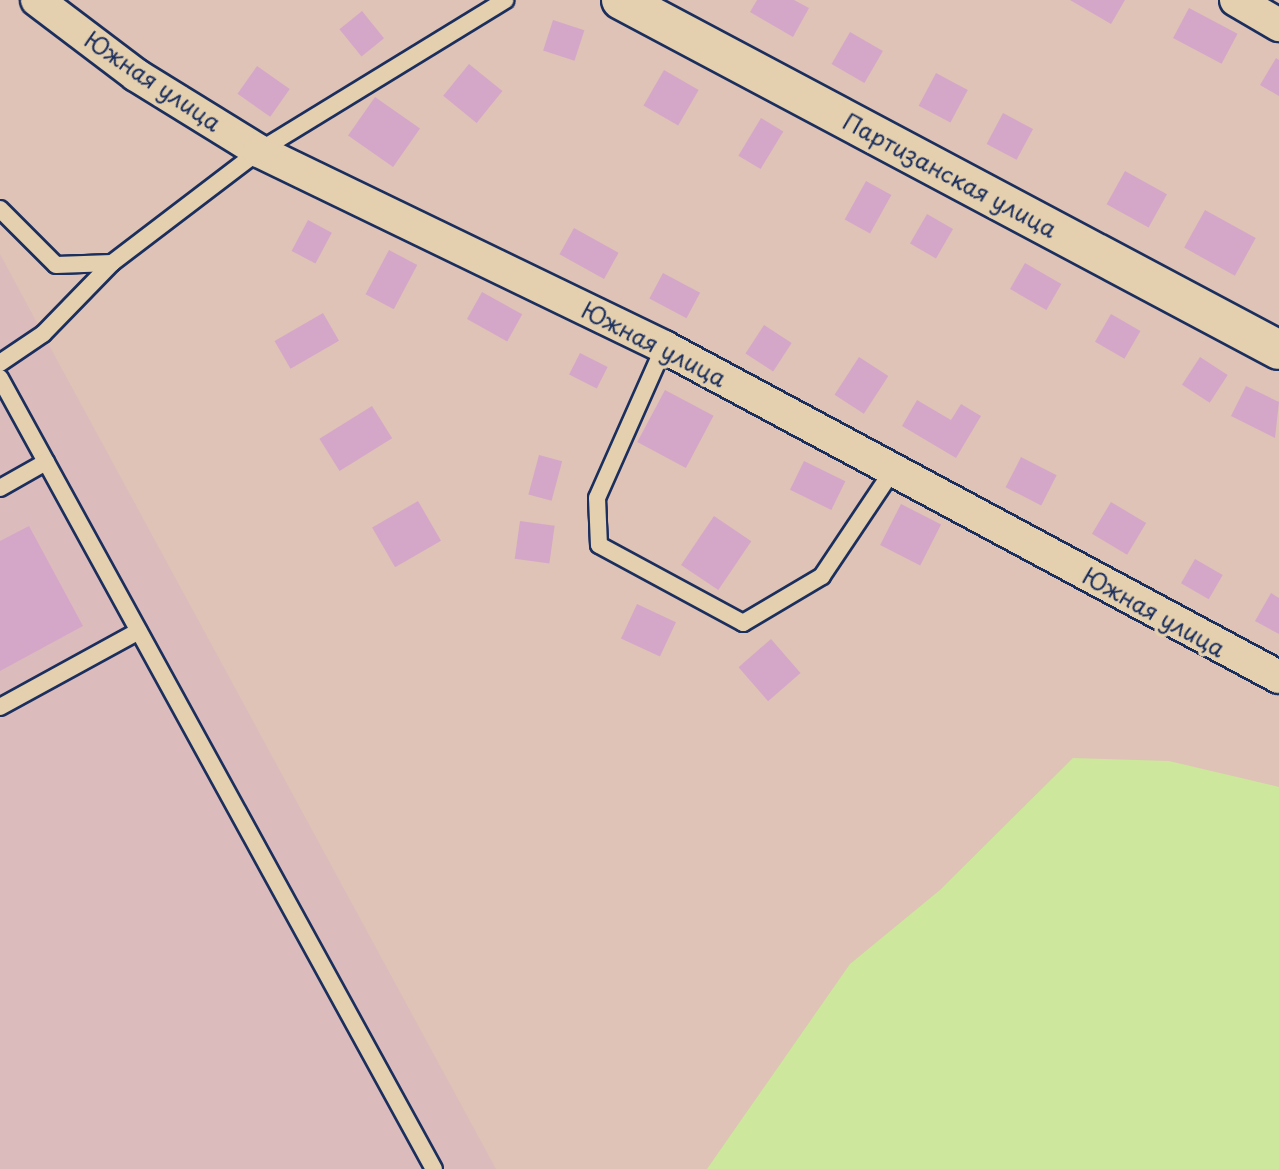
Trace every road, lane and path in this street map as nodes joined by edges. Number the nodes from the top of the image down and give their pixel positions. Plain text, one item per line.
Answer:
1 (37, 0) edge
2 (505, 0) edge
3 (621, 0) edge
4 (1236, 0) edge
5 (1279, 24) edge
6 (259, 151) junction
7 (0, 209) edge
8 (112, 263) junction
9 (664, 347) junction
10 (1279, 350) edge
11 (0, 363) edge
12 (0, 378) edge
13 (46, 462) junction
14 (893, 470) junction
15 (0, 488) edge
16 (139, 631) junction
17 (1279, 677) edge
18 (0, 707) edge
19 (434, 1169) edge

1 - 6 street, Южная улица
2 - 6 lane
3 - 10 main road, Партизанская улица
4 - 5 street
6 - 8 lane
6 - 9 street, Южная улица
7 - 8 lane
8 - 11 lane
9 - 14 street, Южная улица
9 - 14 lane
12 - 13 lane
13 - 15 lane
13 - 16 lane
14 - 17 street, Южная улица
16 - 18 lane
16 - 19 lane

